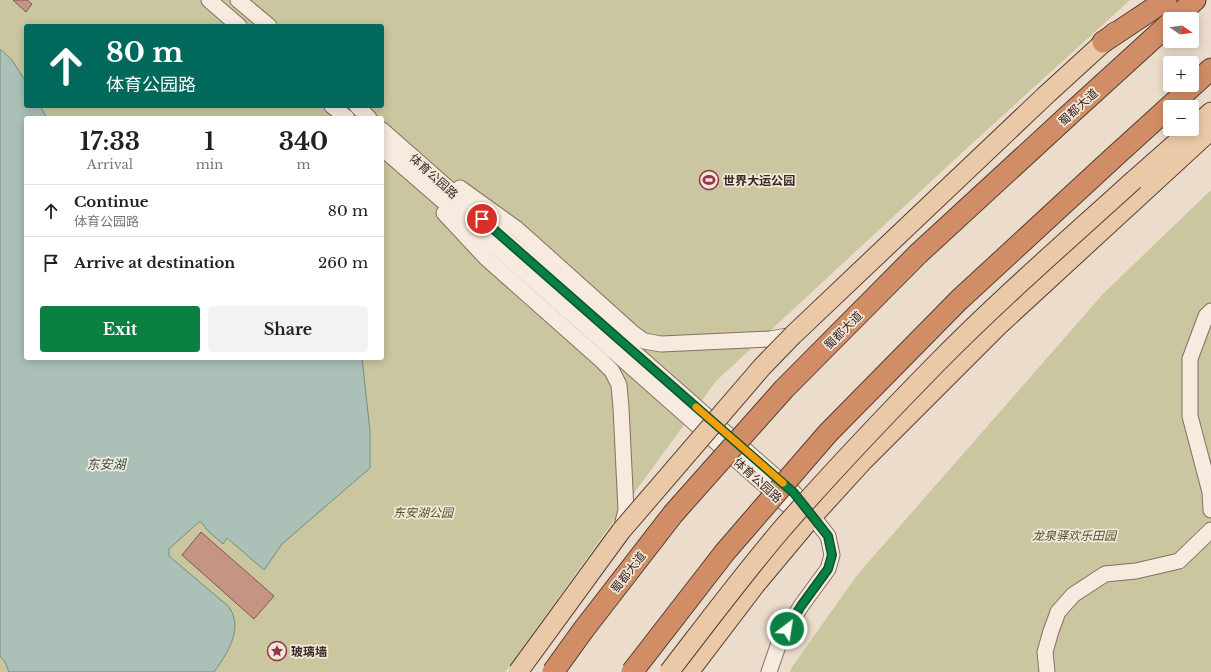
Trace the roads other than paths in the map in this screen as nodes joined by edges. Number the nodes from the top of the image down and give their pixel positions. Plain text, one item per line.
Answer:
1 (209, 0) edge
2 (238, 0) edge
3 (1150, 0) edge
4 (1166, 0) edge
5 (1195, 0) edge
6 (1182, 12) edge
7 (237, 24) edge
8 (267, 24) edge
9 (1163, 29) edge
10 (1103, 42) junction
11 (1211, 69) edge
12 (334, 108) edge
13 (359, 108) edge
14 (1211, 112) edge
15 (344, 116) edge
16 (367, 116) edge
17 (1211, 130) edge
18 (384, 136) edge
19 (387, 146) edge
20 (1211, 311) edge
21 (793, 335) junction
22 (1211, 510) edge
23 (812, 517) junction
24 (1211, 530) edge
25 (621, 531) junction
26 (518, 672) edge
27 (553, 672) edge
28 (632, 672) edge
29 (669, 672) edge
30 (689, 672) edge
31 (769, 672) edge
32 (1048, 672) edge

1 - 7 street
2 - 8 street
3 - 10 main road
4 - 10 highway
5 - 6 highway
9 - 27 highway, 蜀都大道, bridge
10 - 21 main road, bridge
11 - 28 highway, bridge
12 - 15 street
13 - 16 street
14 - 29 main road, bridge
17 - 23 main road
18 - 19 street, 体育公园路
19 - 21 street
19 - 23 street, 体育公园路
19 - 25 street
20 - 22 street
21 - 25 main road, bridge
23 - 30 main road
23 - 31 street
24 - 32 street
25 - 26 main road, bridge

